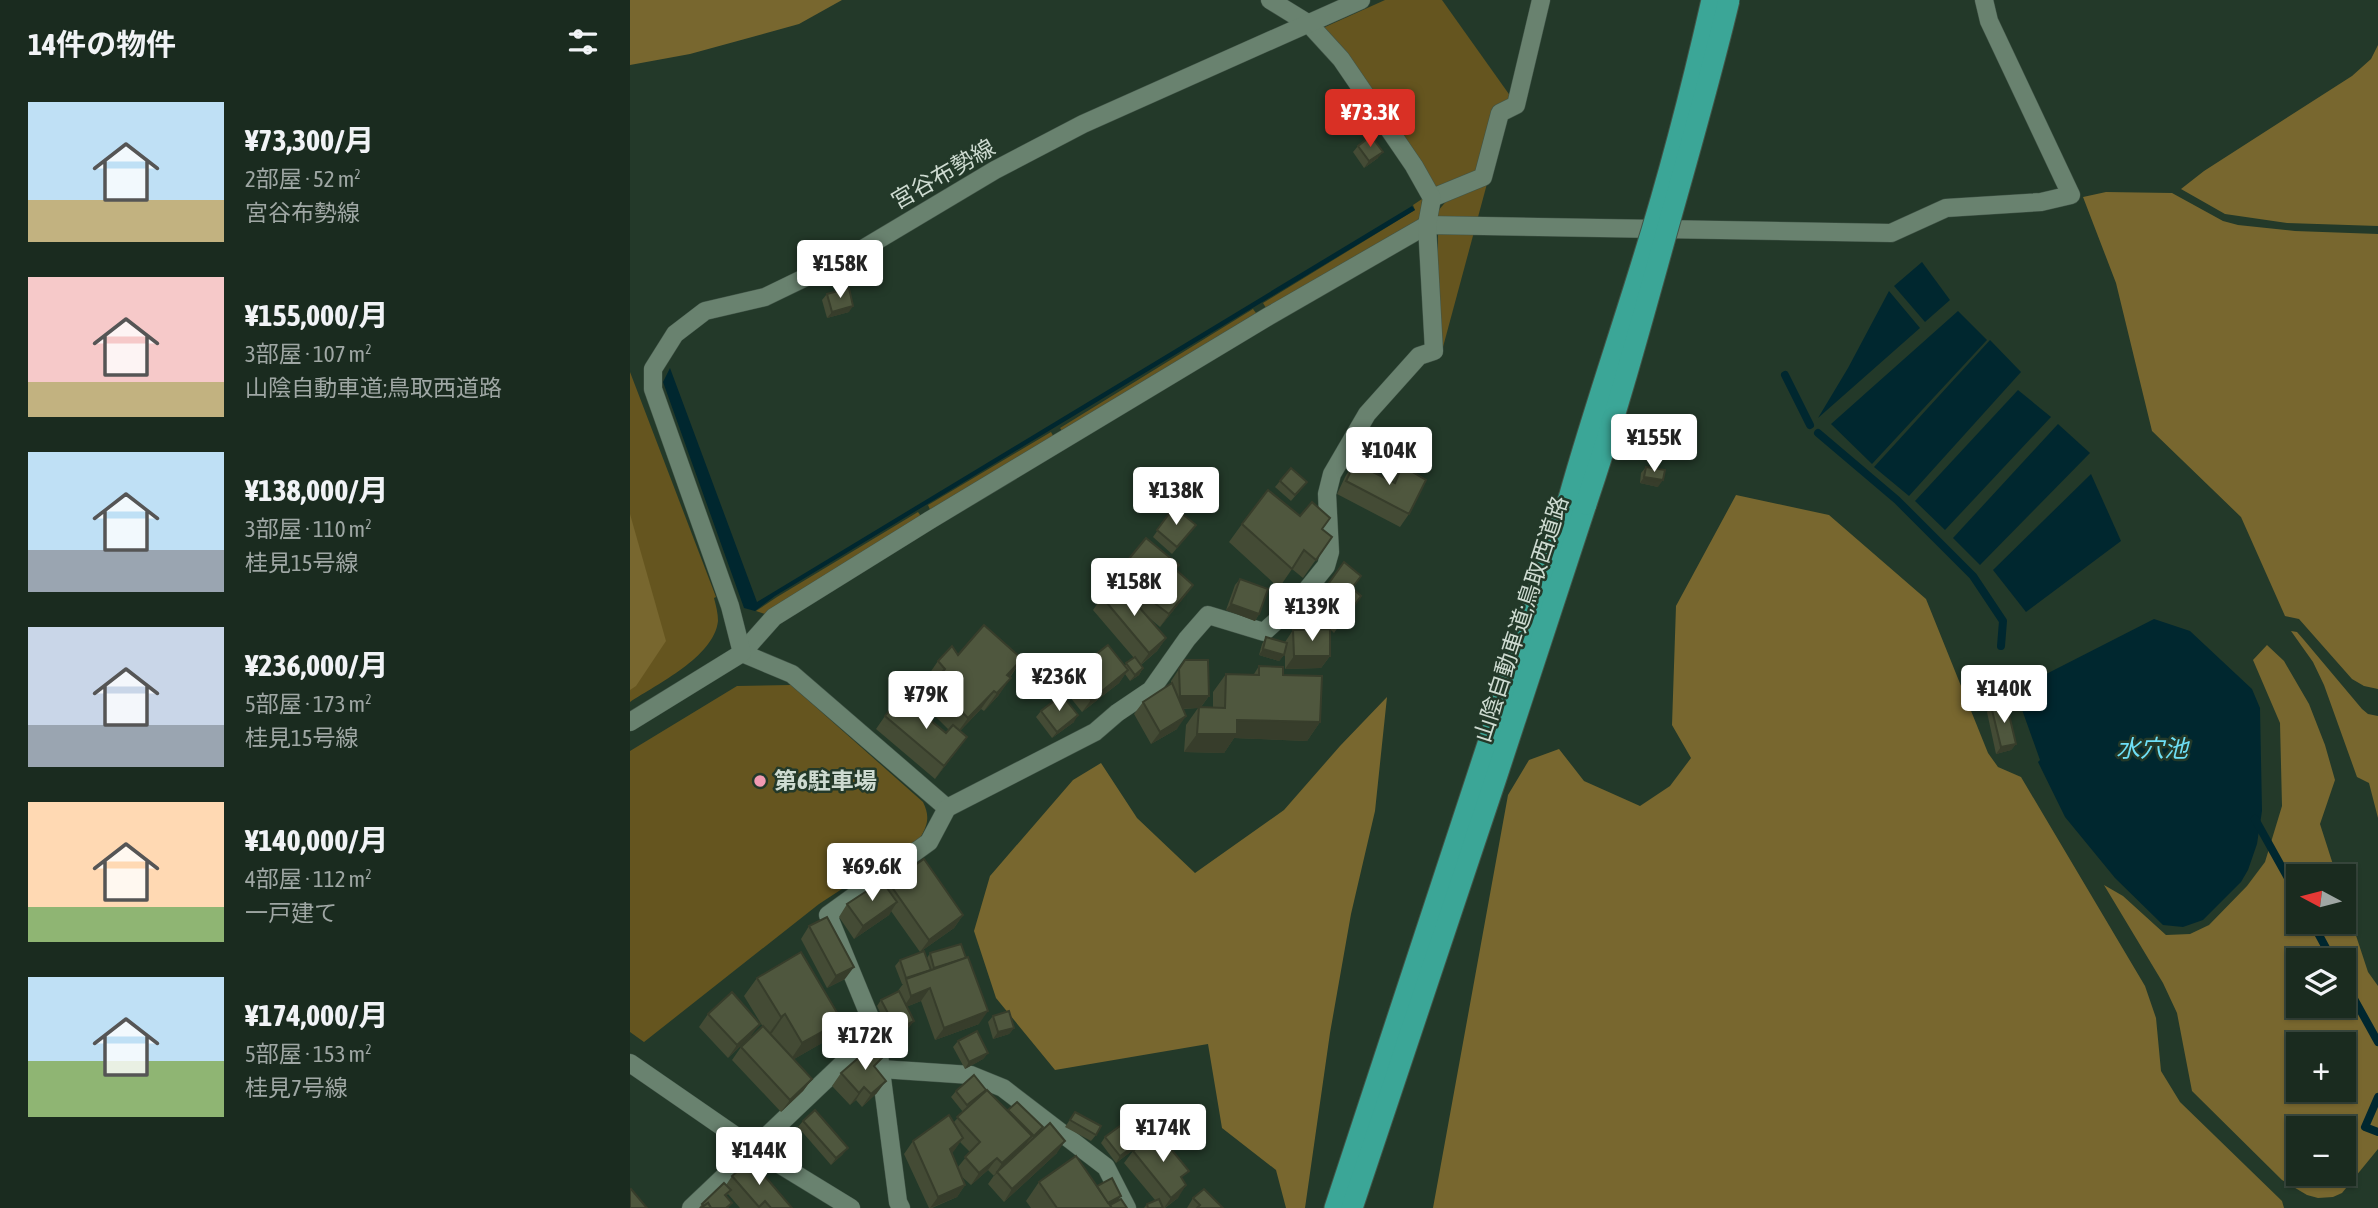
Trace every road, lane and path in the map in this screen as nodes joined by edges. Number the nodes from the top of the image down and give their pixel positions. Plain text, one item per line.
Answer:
1 (1270, 0) edge
2 (1361, 0) edge
3 (1541, 0) edge
4 (1712, 0) edge
5 (1729, 0) edge
6 (1984, 0) edge
7 (1309, 24) junction
8 (1432, 198) junction
9 (1427, 225) junction
10 (1577, 501) junction
11 (742, 653) junction
12 (630, 722) edge
13 (947, 808) junction
14 (876, 1032) junction
15 (630, 1063) edge
16 (881, 1069) junction
17 (753, 1148) junction
18 (691, 1208) edge
19 (851, 1208) edge
20 (901, 1208) edge
21 (1127, 1208) edge
22 (1335, 1208) edge
23 (1352, 1208) edge

1 - 7 street
2 - 7 street, 宮谷布勢線
3 - 8 street
4 - 10 highway, 山陰自動車道;鳥取西道路, bridge
5 - 10 highway, 山陰自動車道;鳥取西道路, bridge
6 - 9 street
7 - 8 street
7 - 11 street, 宮谷布勢線
8 - 9 street
9 - 11 street
9 - 13 street
10 - 22 highway, 山陰自動車道;鳥取西道路
10 - 23 highway, 山陰自動車道;鳥取西道路
11 - 12 street
11 - 13 street
13 - 14 street
14 - 16 street
14 - 17 street
15 - 17 street
16 - 20 street
16 - 21 street
17 - 18 street
17 - 19 street

